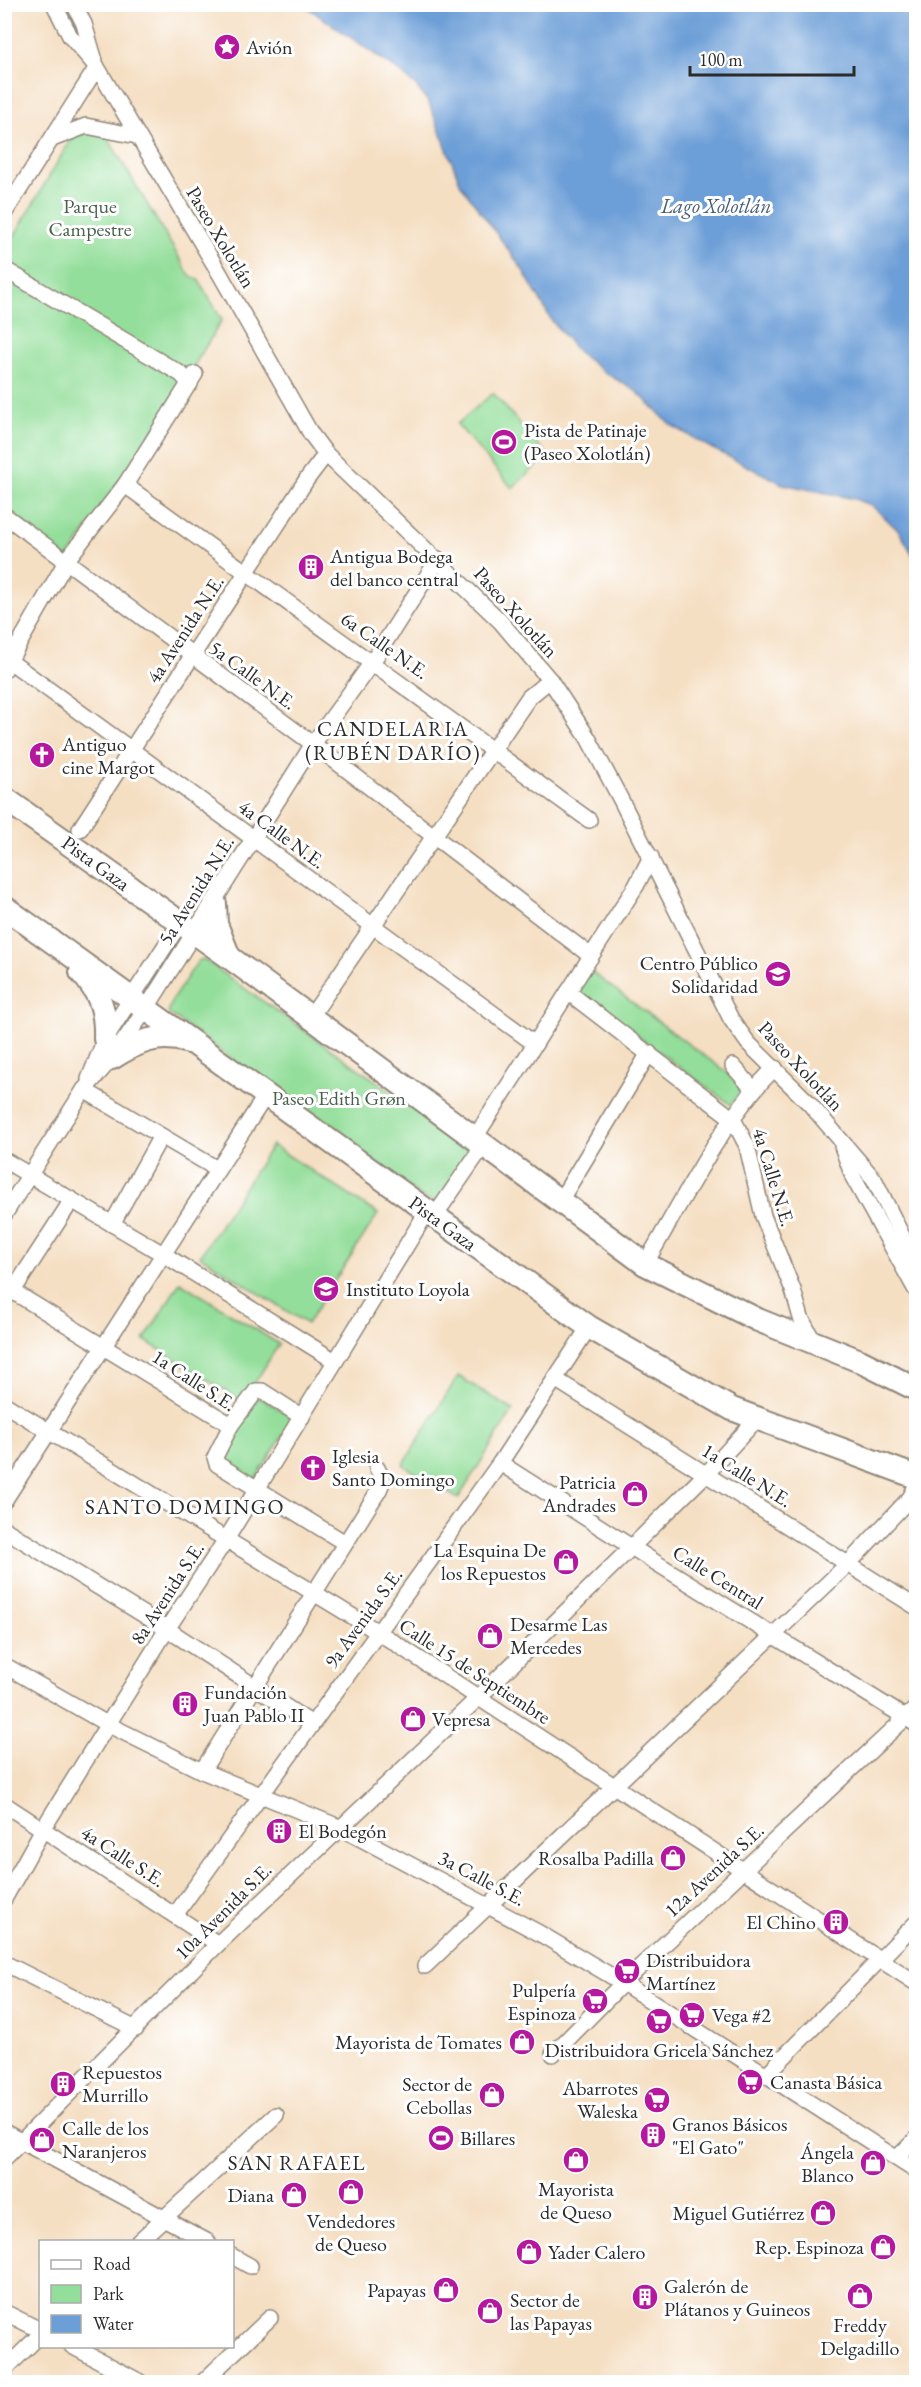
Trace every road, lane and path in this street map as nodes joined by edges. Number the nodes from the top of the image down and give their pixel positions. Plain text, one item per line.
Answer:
1 (54, 4) edge
2 (74, 4) edge
3 (97, 67) junction
4 (137, 136) junction
5 (52, 139) junction
6 (4, 214) edge
7 (4, 269) edge
8 (326, 454) junction
9 (125, 485) junction
10 (4, 516) edge
11 (438, 559) junction
12 (68, 560) junction
13 (246, 574) junction
14 (192, 657) junction
15 (373, 661) junction
16 (7, 663) edge
17 (550, 680) junction
18 (314, 744) junction
19 (493, 748) junction
20 (132, 749) junction
21 (4, 798) edge
22 (590, 820) dead end
23 (80, 829) dead end
24 (432, 837) junction
25 (253, 839) junction
26 (651, 857) junction
27 (215, 904) junction
28 (4, 907) edge
29 (373, 926) junction
30 (187, 929) junction
31 (51, 941) junction
32 (591, 956) junction
33 (229, 957) junction
34 (568, 992) junction
35 (139, 1004) junction
36 (310, 1018) junction
37 (535, 1044) junction
38 (197, 1046) junction
39 (108, 1048) junction
40 (649, 1053) junction
41 (733, 1066) dead end
42 (775, 1068) junction
43 (753, 1089) junction
44 (84, 1090) junction
45 (266, 1095) junction
46 (733, 1119) junction
47 (161, 1136) junction
48 (478, 1143) junction
49 (841, 1143) junction
50 (4, 1160) edge
51 (217, 1169) junction
52 (30, 1175) junction
53 (72, 1200) junction
54 (560, 1201) junction
55 (430, 1214) junction
56 (4, 1215) edge
57 (112, 1224) junction
58 (163, 1254) junction
59 (645, 1264) junction
60 (916, 1264) edge
61 (9, 1288) edge
62 (916, 1290) edge
63 (589, 1327) junction
64 (813, 1341) junction
65 (104, 1347) junction
66 (335, 1361) junction
67 (555, 1379) junction
68 (916, 1389) edge
69 (4, 1404) edge
70 (302, 1417) junction
71 (757, 1419) junction
72 (231, 1425) junction
73 (49, 1431) junction
74 (500, 1462) junction
75 (377, 1468) dead end
76 (705, 1474) junction
77 (916, 1477) edge
78 (916, 1486) edge
79 (258, 1488) junction
80 (4, 1501) edge
81 (4, 1529) edge
82 (227, 1538) junction
83 (345, 1543) junction
84 (631, 1547) junction
85 (849, 1563) junction
86 (314, 1593) junction
87 (916, 1606) edge
88 (167, 1629) junction
89 (378, 1632) junction
90 (773, 1636) junction
91 (4, 1665) edge
92 (256, 1688) junction
93 (478, 1698) junction
94 (913, 1716) edge
95 (107, 1724) junction
96 (312, 1724) junction
97 (202, 1771) junction
98 (614, 1786) junction
99 (261, 1796) junction
100 (4, 1804) edge
101 (339, 1827) junction
102 (43, 1829) junction
103 (744, 1871) junction
104 (4, 1899) edge
105 (490, 1906) junction
106 (175, 1915) junction
107 (916, 1923) edge
108 (218, 1944) junction
109 (879, 1959) junction
110 (4, 1963) edge
111 (425, 1966) dead end
112 (623, 1983) junction
113 (916, 1983) edge
114 (136, 2030) junction
115 (553, 2054) dead end
116 (766, 2075) junction
117 (276, 2115) dead end
118 (4, 2132) edge
119 (916, 2139) edge
120 (22, 2142) junction
121 (897, 2158) junction
122 (4, 2159) edge
123 (916, 2171) edge
124 (163, 2217) junction
125 (139, 2240) edge
126 (206, 2240) edge
127 (234, 2257) edge
128 (250, 2266) dead end
129 (4, 2312) edge
130 (270, 2318) dead end
131 (39, 2330) edge
132 (39, 2336) edge
133 (76, 2348) edge
134 (4, 2370) edge
135 (140, 2382) edge
136 (203, 2382) edge

1 - 3 street, Paseo Xolotlán
2 - 3 street, Paseo Xolotlán
3 - 4 street, Paseo Xolotlán
3 - 5 street
4 - 5 street
4 - 8 street, Paseo Xolotlán
5 - 6 street
7 - 9 street
8 - 11 street, Paseo Xolotlán
8 - 13 street, 4a Avenida N.E.
9 - 12 street
9 - 13 street, 6a Calle N.E.
10 - 12 street, 5a Calle N.E.
11 - 15 street, 5a Avenida N.E.
11 - 17 street, Paseo Xolotlán
12 - 14 street, 5a Calle N.E.
12 - 16 street
13 - 14 street, 4a Avenida N.E.
13 - 15 street, 6a Calle N.E.
14 - 18 street, 5a Calle N.E.
14 - 20 street, 4a Avenida N.E.
15 - 18 street, 5a Avenida N.E.
15 - 19 street, 6a Calle N.E.
16 - 20 street, 4a Calle N.E.
17 - 19 street
17 - 26 street, Paseo Xolotlán
18 - 24 street, 5a Calle N.E.
18 - 25 street, 5a Avenida N.E.
19 - 22 street, 6a Calle N.E.
19 - 24 street
20 - 23 street, 4a Avenida N.E.
20 - 25 street, 4a Calle N.E.
21 - 30 highway, Pista Gaza
24 - 29 street
24 - 32 street, 5a Calle N.E.
25 - 27 street, 5a Avenida N.E.
25 - 29 street, 4a Calle N.E.
26 - 32 street, 8a Avenida S.E.
26 - 42 street, Paseo Xolotlán
27 - 30 street, 5a Avenida N.E.
27 - 33 highway
28 - 31 highway, Pista Gaza
29 - 36 street
29 - 37 street, 4a Calle N.E.
30 - 33 highway, Pista Gaza
30 - 35 street, 5a Avenida N.E.
31 - 35 highway, Pista Gaza
31 - 39 highway
32 - 34 street, 8a Avenida S.E.
33 - 36 highway, Pista Gaza
34 - 37 street, 8a Avenida S.E.
34 - 40 street, 4a Calle N.E.
35 - 38 highway, Pista Gaza
35 - 39 street, 5a Avenida N.E.
36 - 48 highway, Pista Gaza
37 - 48 street, 8a Avenida S.E.
38 - 39 highway
38 - 45 highway, Pista Gaza
39 - 44 street, 5a Avenida N.E.
40 - 46 street, 4a Calle N.E.
40 - 54 street
41 - 43 street
42 - 43 street
42 - 49 street, Paseo Xolotlán
43 - 46 street
44 - 47 street
44 - 52 street, 5a Avenida N.E.
45 - 51 street
45 - 55 highway, Pista Gaza
46 - 59 street
46 - 64 street, 4a Calle N.E.
47 - 51 street
47 - 57 street
48 - 54 highway, Pista Gaza
48 - 55 street, 8a Avenida S.E.
49 - 60 street, Paseo Xolotlán
49 - 62 street, Paseo Xolotlán
50 - 52 street
51 - 58 street
52 - 53 street
52 - 56 street, 5a Avenida N.E.
53 - 57 street
53 - 61 street
54 - 59 highway, Pista Gaza
55 - 63 highway, Pista Gaza
55 - 66 street, 8a Avenida S.E.
57 - 58 street
58 - 65 street
58 - 66 street
59 - 64 highway, Pista Gaza
61 - 65 street, 1a Calle S.E.
63 - 67 street, 9a Avenida S.E.
63 - 71 highway, Pista Gaza
64 - 68 highway, Pista Gaza
65 - 72 street, 1a Calle S.E.
65 - 73 street
66 - 70 street, 8a Avenida S.E.
67 - 74 street, 9a Avenida S.E.
67 - 76 street, 1a Calle N.E.
69 - 73 street, Calle 15 de Septiembre
70 - 72 street
70 - 79 street, 8a Avenida S.E.
71 - 76 street, 10a Avenida S.E.
71 - 77 highway, Pista Gaza
72 - 79 street, 1a Calle S.E.
73 - 80 street
73 - 82 street, Calle 15 de Septiembre
74 - 84 street, Calle Central
74 - 89 street, 9a Avenida S.E.
75 - 83 street
76 - 84 street, 10a Avenida S.E.
76 - 85 street, 1a Calle N.E.
78 - 85 street
79 - 82 street, 8a Avenida S.E.
79 - 83 street, 1a Calle S.E.
81 - 88 street
82 - 86 street, Calle 15 de Septiembre
82 - 88 street, 8a Avenida S.E.
83 - 86 street
84 - 90 street, Calle Central
84 - 93 street, 10a Avenida S.E.
85 - 87 street, 1a Calle N.E.
85 - 90 street
86 - 89 street, Calle 15 de Septiembre
86 - 92 street
88 - 92 street
88 - 95 street, 8a Avenida S.E.
89 - 93 street, Calle 15 de Septiembre
89 - 96 street, 9a Avenida S.E.
90 - 94 street, Calle Central
90 - 98 street
91 - 95 street, 3a Calle S.E.
92 - 96 street
92 - 97 street
93 - 98 street, Calle 15 de Septiembre
93 - 101 street, 10a Avenida S.E.
94 - 103 street, 12a Avenida S.E.
95 - 97 street, 3a Calle S.E.
95 - 102 street, 8a Avenida S.E.
96 - 99 street, 9a Avenida S.E.
97 - 99 street, 3a Calle S.E.
98 - 103 street, Calle 15 de Septiembre
98 - 105 street
99 - 101 street, 3a Calle S.E.
99 - 106 street, 9a Avenida S.E.
100 - 102 street, 4a Calle S.E.
101 - 105 street, 3a Calle S.E.
101 - 108 street, 10a Avenida S.E.
102 - 104 street, 8a Avenida S.E.
102 - 106 street, 4a Calle S.E.
103 - 109 street, Calle 15 de Septiembre
103 - 112 street, 12a Avenida S.E.
105 - 111 street
105 - 112 street, 3a Calle S.E.
106 - 108 street, 4a Calle S.E.
107 - 109 street
108 - 114 street, 10a Avenida S.E.
109 - 113 street, Calle 15 de Septiembre
109 - 116 street
110 - 114 street
112 - 115 street, 12a Avenida S.E.
112 - 116 street, 3a Calle S.E.
114 - 120 street, 10a Avenida S.E.
116 - 121 street, 3a Calle S.E.
117 - 124 street
118 - 120 street
119 - 121 street
120 - 122 street, 10a Avenida S.E.
120 - 124 street
121 - 123 street, 3a Calle S.E.
124 - 125 street
124 - 126 street
127 - 128 street
129 - 131 street
130 - 136 street
132 - 134 street
133 - 135 street

